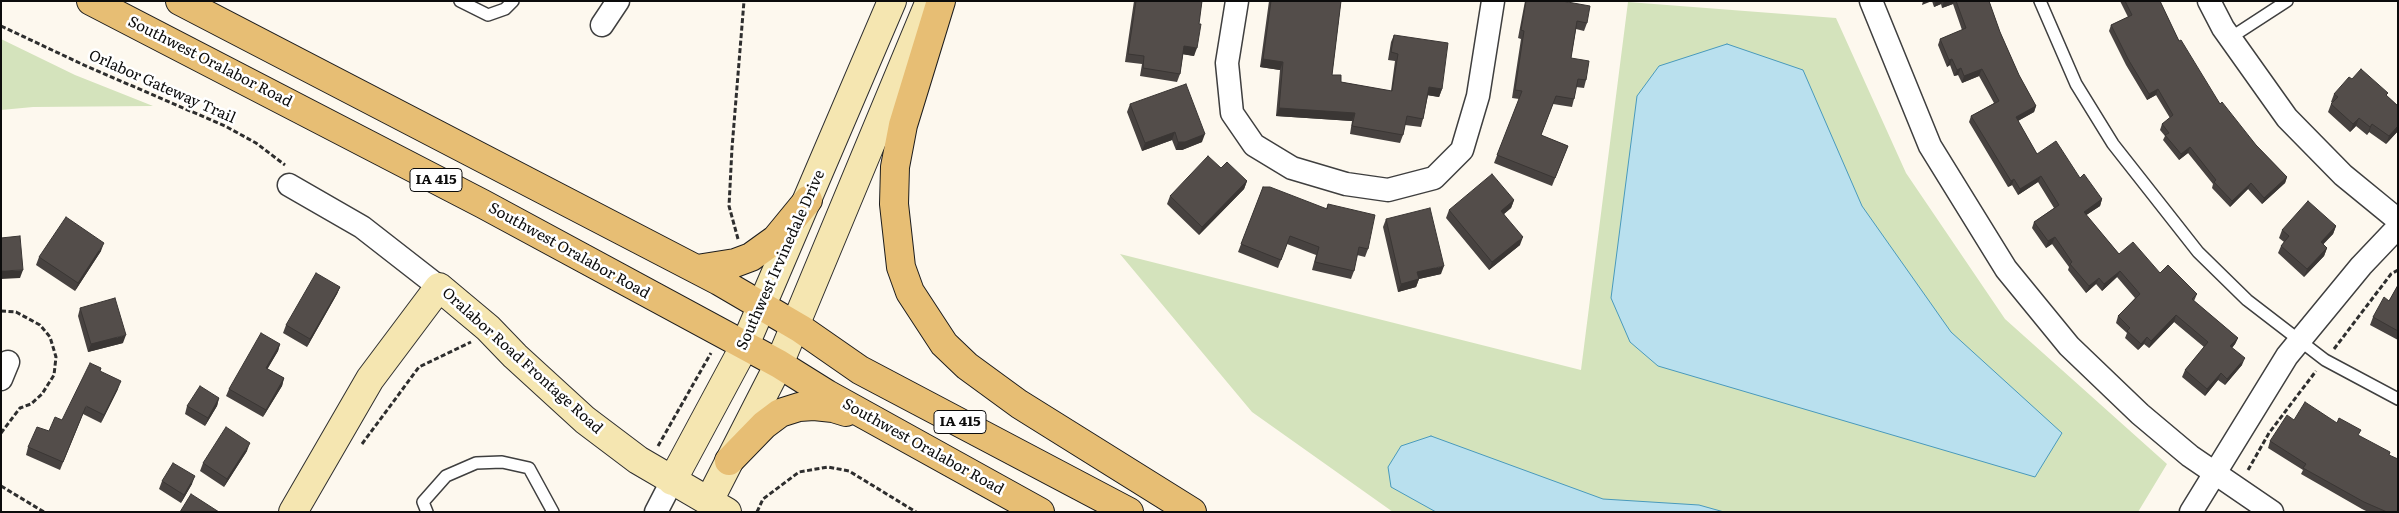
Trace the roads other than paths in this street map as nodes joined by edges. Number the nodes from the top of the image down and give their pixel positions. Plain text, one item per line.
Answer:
1 (91, 1) edge
2 (180, 1) edge
3 (460, 1) edge
4 (513, 1) edge
5 (618, 1) edge
6 (892, 1) edge
7 (930, 1) edge
8 (941, 1) edge
9 (1237, 1) edge
10 (1493, 1) edge
11 (1871, 1) edge
12 (2040, 1) edge
13 (2209, 1) edge
14 (2287, 1) edge
15 (602, 25) dead end
16 (2230, 38) junction
17 (288, 186) road end
18 (808, 200) junction
19 (2398, 220) edge
20 (2398, 227) edge
21 (697, 269) junction
22 (439, 287) junction
23 (763, 307) junction
24 (794, 325) junction
25 (2300, 340) junction
26 (744, 346) junction
27 (779, 364) junction
28 (2398, 399) edge
29 (883, 425) junction
30 (729, 461) junction
31 (2214, 473) junction
32 (672, 481) junction
33 (712, 508) edge
34 (293, 512) edge
35 (427, 512) edge
36 (553, 512) edge
37 (656, 512) edge
38 (1040, 512) edge
39 (1129, 512) edge
40 (1192, 512) edge
41 (2191, 512) edge
42 (2272, 512) edge

1 - 26 main road, Southwest Oralabor Road / IA 415
2 - 21 main road, IA 415
3 - 4 lane
5 - 15 street
6 - 18 main road, Southwest Irvinedale Drive
7 - 24 main road
8 - 40 main road
9 - 10 street
11 - 31 street
12 - 25 lane
13 - 16 street
14 - 16 lane
16 - 19 street
17 - 22 street, Oralabor Road Frontage Road
18 - 21 main road
18 - 23 main road, Southwest Irvinedale Drive
20 - 25 street
21 - 23 main road, IA 415
22 - 32 main road, Oralabor Road Frontage Road
22 - 34 main road
23 - 24 main road, IA 415
23 - 26 main road, Southwest Irvinedale Drive
24 - 27 main road
24 - 39 main road, IA 415
25 - 28 lane
25 - 31 street
26 - 27 main road, Southwest Oralabor Road / IA 415
26 - 32 main road, Southwest Irvinedale Drive
27 - 29 main road, Southwest Oralabor Road / IA 415
27 - 30 main road
29 - 30 main road
29 - 38 main road, Southwest Oralabor Road / IA 415
30 - 33 main road
31 - 41 street
31 - 42 street
32 - 33 main road, Oralabor Road Frontage Road
32 - 37 street, Southwest Irvinedale Drive
35 - 36 lane

